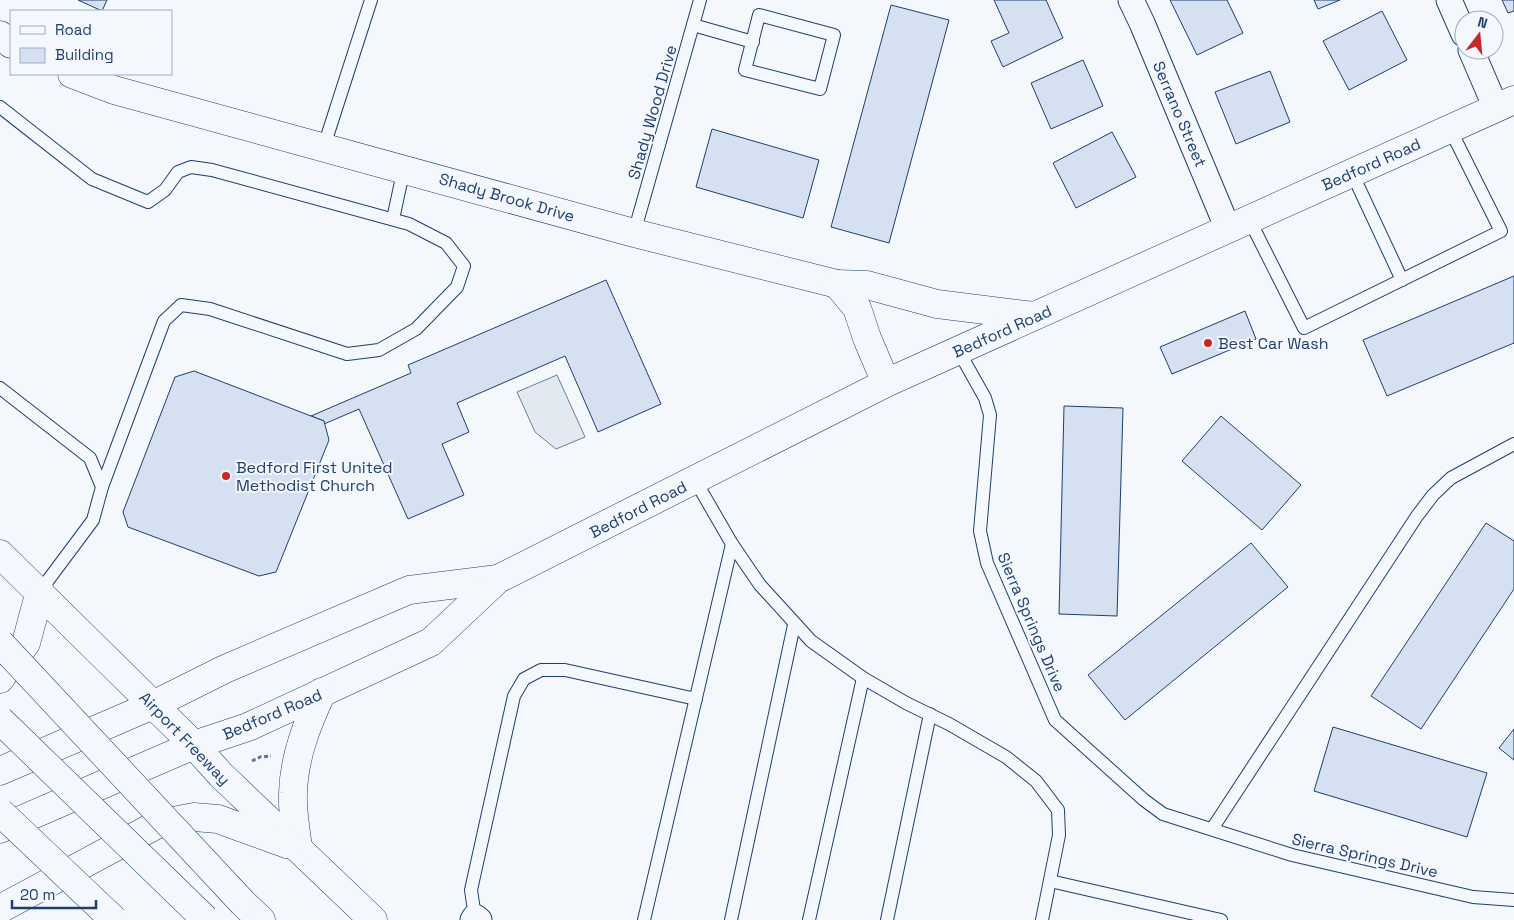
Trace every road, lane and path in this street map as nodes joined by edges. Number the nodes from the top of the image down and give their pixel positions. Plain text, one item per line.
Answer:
1 (371, 0) edge
2 (700, 0) edge
3 (1131, 0) edge
4 (693, 25) junction
5 (752, 42) junction
6 (1477, 60) edge
7 (75, 75) edge
8 (1505, 104) edge
9 (0, 107) edge
10 (1450, 129) junction
11 (324, 146) junction
12 (404, 168) junction
13 (1352, 173) junction
14 (393, 219) junction
15 (1239, 224) junction
16 (634, 232) junction
17 (1402, 280) junction
18 (837, 284) junction
19 (1034, 316) junction
20 (958, 350) junction
21 (886, 383) junction
22 (0, 388) edge
23 (1514, 444) edge
24 (695, 480) junction
25 (102, 487) junction
26 (732, 544) junction
27 (0, 554) edge
28 (498, 579) junction
29 (40, 591) junction
30 (794, 625) junction
31 (0, 643) edge
32 (863, 678) junction
33 (0, 679) edge
34 (322, 692) junction
35 (696, 699) junction
36 (153, 705) junction
37 (930, 714) junction
38 (0, 720) edge
39 (194, 745) junction
40 (272, 756) dead end
41 (252, 761) dead end
42 (0, 771) edge
43 (0, 812) edge
44 (0, 829) edge
45 (1212, 829) junction
46 (298, 848) junction
47 (1050, 881) junction
48 (1514, 900) edge
49 (0, 909) edge
50 (252, 911) edge
51 (206, 919) edge
52 (476, 919) edge
53 (114, 920) edge
54 (373, 920) edge
55 (644, 920) edge
56 (731, 920) edge
57 (809, 920) edge
58 (887, 920) edge
59 (1042, 920) edge
60 (1221, 920) edge

1 - 11 lane
2 - 4 lane, Shady Wood Drive
3 - 15 street, Serrano Street
4 - 5 lane
4 - 16 lane, Shady Wood Drive
5 - 5 lane
6 - 8 street
7 - 11 main road, Shady Brook Drive
8 - 10 main road, Bedford Road
9 - 14 lane
10 - 13 main road, Bedford Road
10 - 17 lane
11 - 12 main road, Shady Brook Drive
12 - 14 lane
12 - 16 main road, Shady Brook Drive
13 - 15 main road, Bedford Road
13 - 17 lane
14 - 25 lane
15 - 17 lane
15 - 19 main road, Bedford Road
16 - 18 main road, Shady Brook Drive
18 - 19 main road, Shady Brook Drive
18 - 21 main road
19 - 20 main road, Bedford Road
20 - 21 main road, Bedford Road
20 - 45 lane, Sierra Springs Drive
21 - 24 main road, Bedford Road
22 - 25 lane
23 - 45 lane
24 - 26 lane
24 - 28 main road, Bedford Road
25 - 29 lane
26 - 30 lane
26 - 35 lane
27 - 29 main road, Airport Freeway
28 - 34 main road, Bedford Road
28 - 36 main road, Bedford Road
29 - 33 main road
29 - 36 main road, Airport Freeway
30 - 32 lane
30 - 56 lane
31 - 50 main road, bridge
32 - 37 lane
32 - 57 lane
34 - 39 main road, Bedford Road
34 - 46 main road
35 - 52 lane
35 - 55 lane
36 - 39 main road, Airport Freeway
36 - 42 main road, Bedford Road
37 - 47 lane
37 - 58 lane
38 - 51 main road, bridge
39 - 44 main road, Bedford Road
39 - 46 main road, Airport Freeway
40 - 41 path
43 - 53 main road, bridge
45 - 48 lane, Sierra Springs Drive
46 - 49 main road
46 - 54 main road, Airport Freeway
47 - 59 lane
47 - 60 lane

